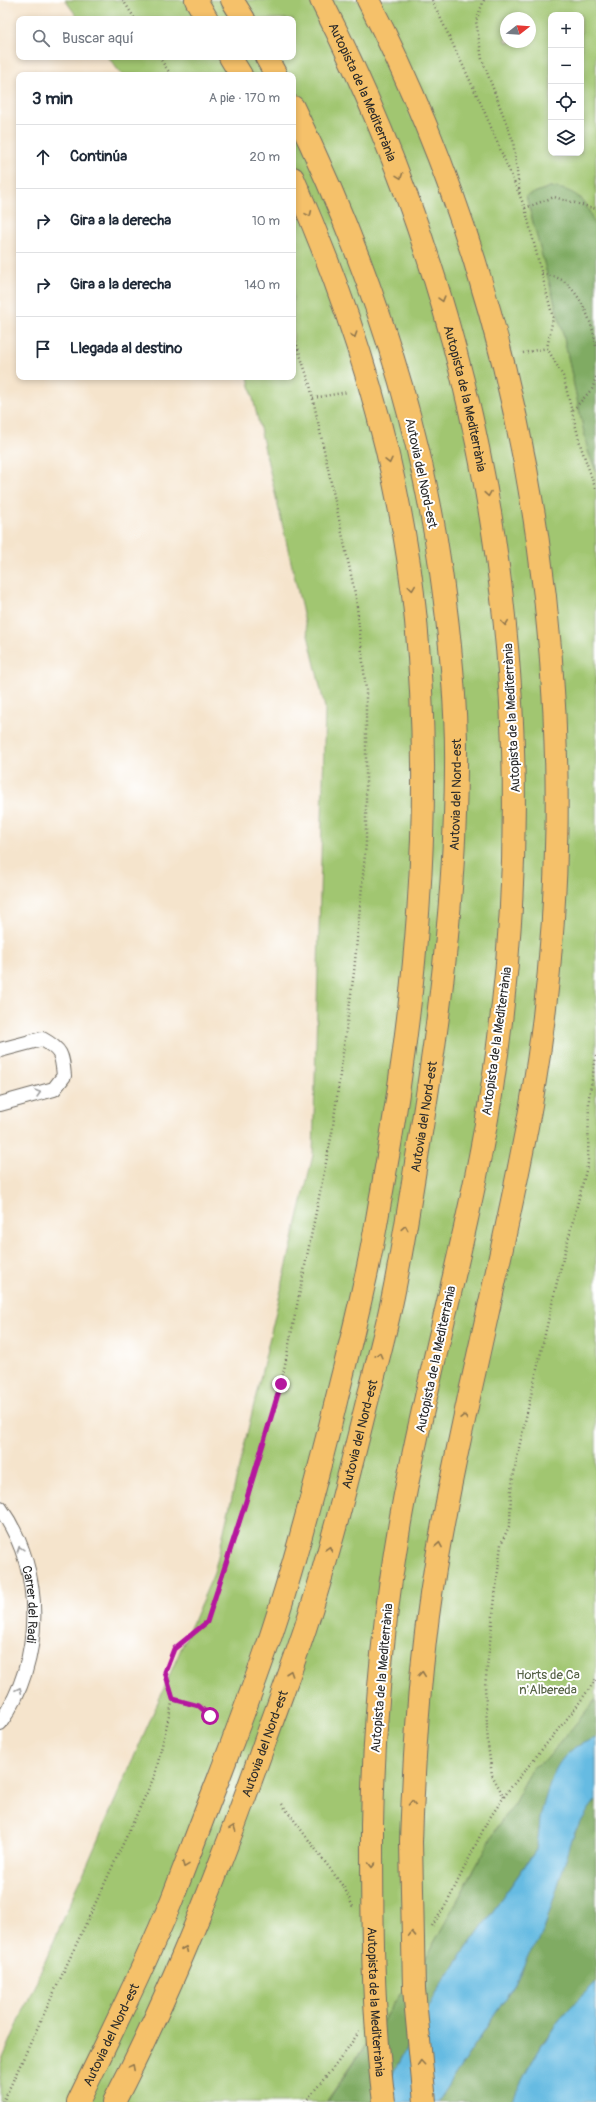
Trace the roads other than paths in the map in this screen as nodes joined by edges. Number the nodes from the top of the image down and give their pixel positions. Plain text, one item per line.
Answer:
1 (196, 0) edge
2 (232, 0) edge
3 (321, 0) edge
4 (368, 0) edge
5 (205, 16) edge
6 (242, 16) edge
7 (232, 60) edge
8 (268, 60) edge
9 (239, 72) edge
10 (274, 72) edge
11 (296, 113) edge
12 (296, 185) edge
13 (0, 1050) edge
14 (0, 1104) edge
15 (0, 1508) edge
16 (0, 1724) edge
17 (78, 2102) edge
18 (114, 2102) edge
19 (384, 2102) edge
20 (425, 2102) edge

1 - 5 highway
2 - 6 highway
3 -> 19 highway, Autopista de la Mediterrània, bridge
20 -> 4 highway, bridge
7 - 9 highway
8 - 10 highway
18 -> 11 highway, Autovia del Nord-est
12 -> 17 highway, Autovia del Nord-est
14 -> 13 street
16 -> 15 street, Carrer del Radi

